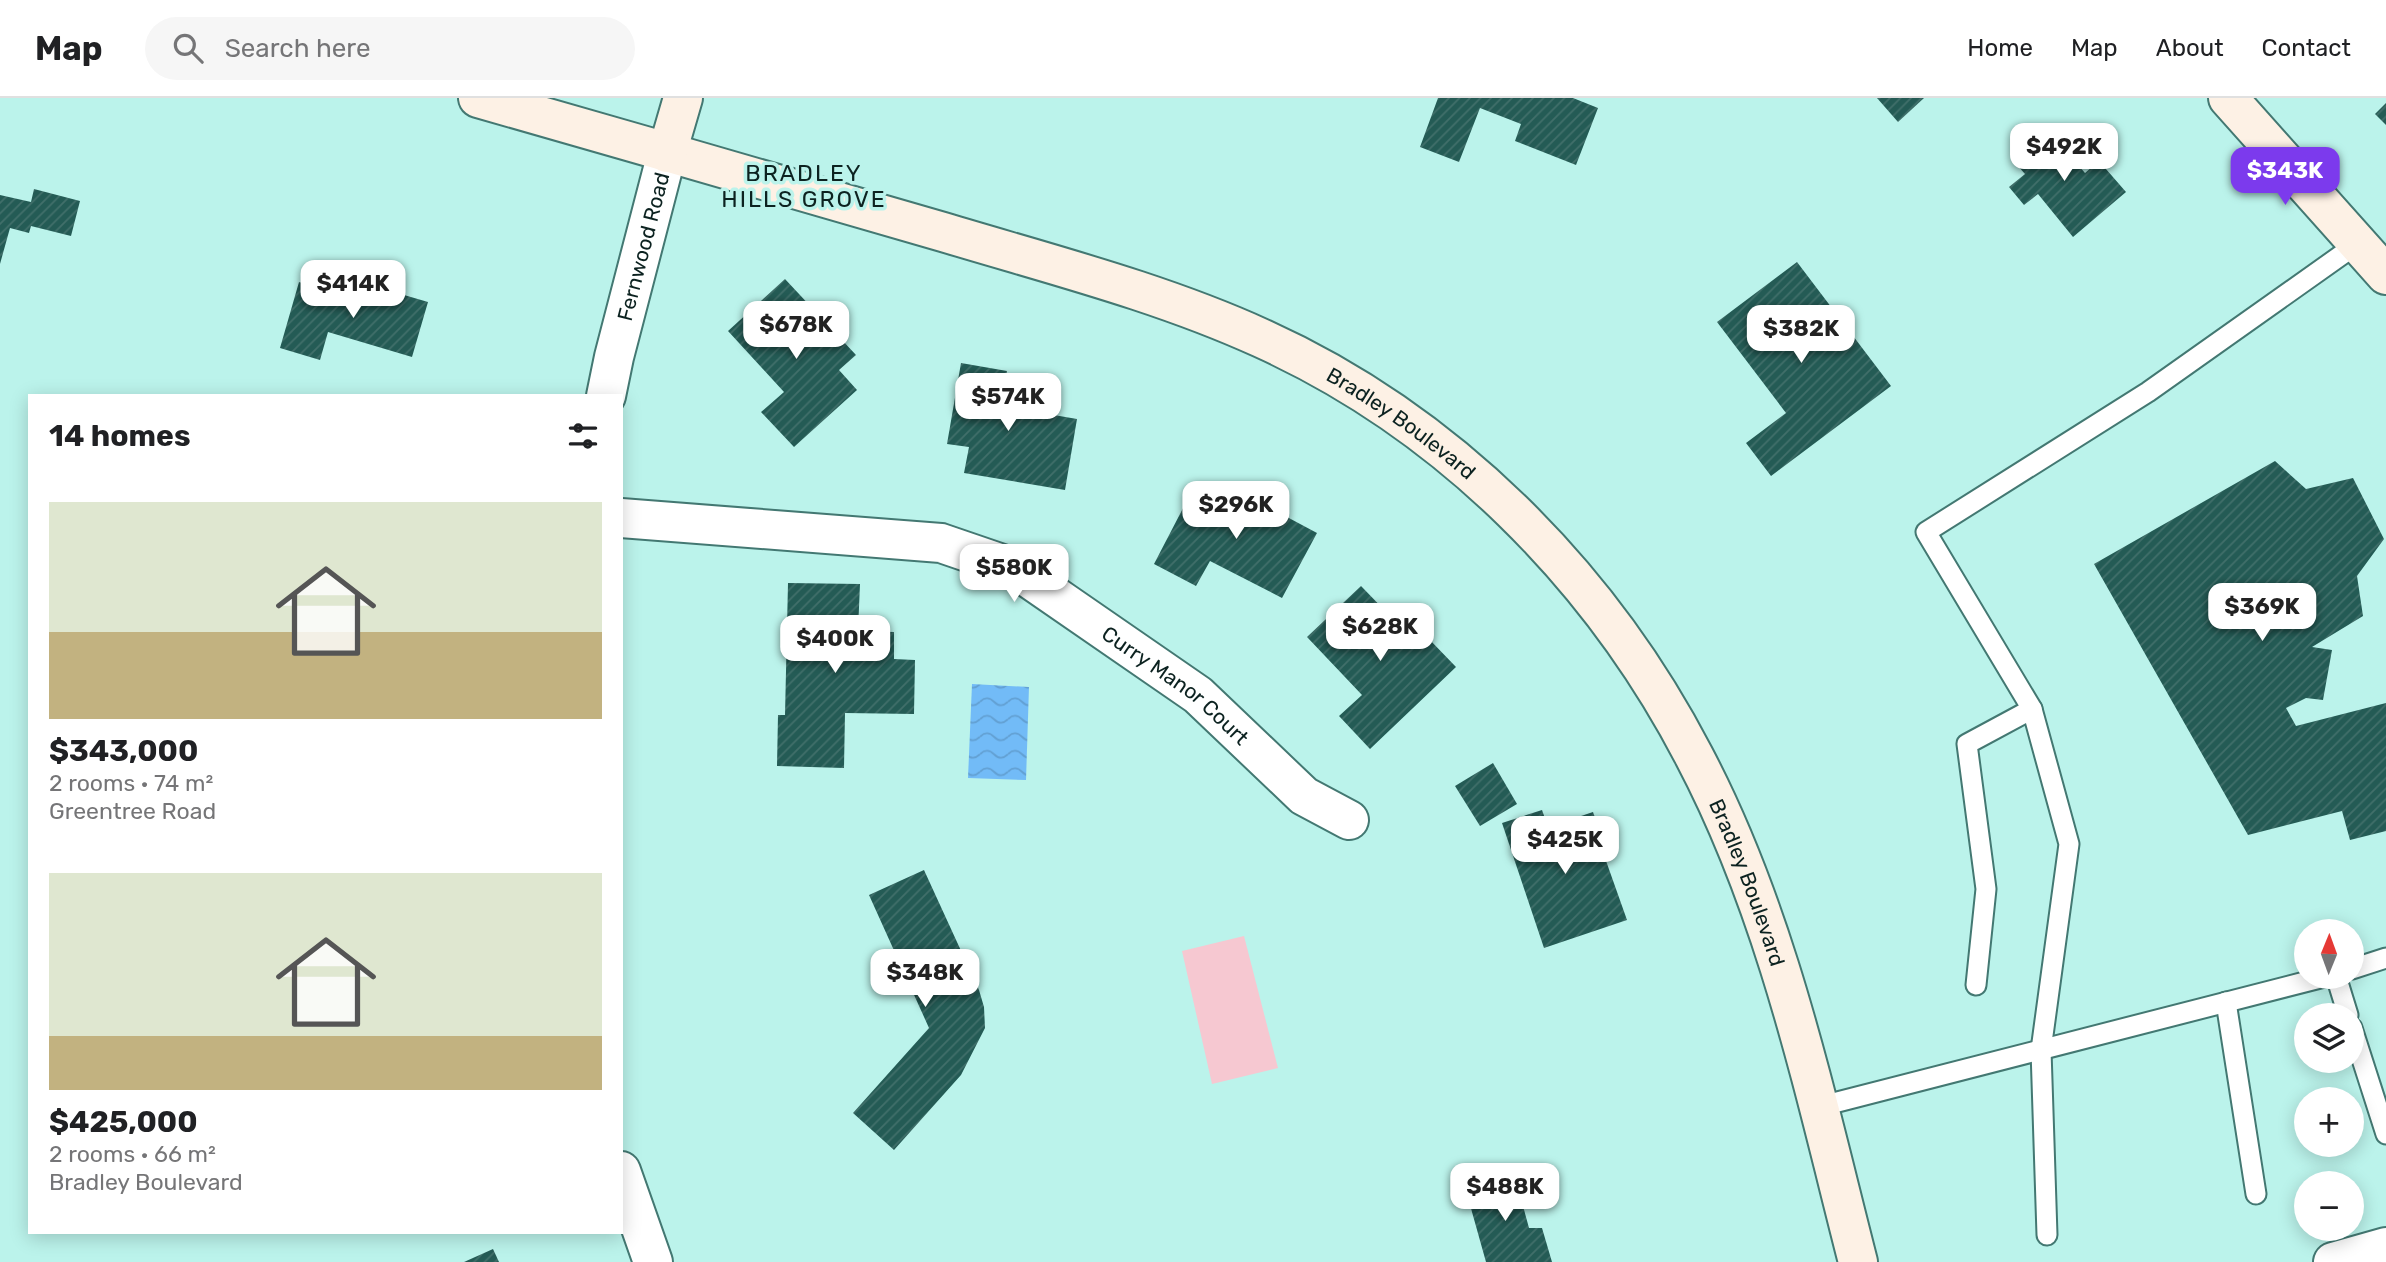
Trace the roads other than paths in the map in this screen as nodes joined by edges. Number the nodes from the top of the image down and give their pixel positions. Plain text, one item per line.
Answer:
1 (478, 98) edge
2 (682, 98) edge
3 (2228, 98) edge
4 (667, 153) junction
5 (2357, 244) junction
6 (2386, 275) edge
7 (607, 394) edge
8 (623, 518) edge
9 (2032, 709) junction
10 (1349, 820) dead end
11 (2386, 958) edge
12 (2364, 965) edge
13 (1976, 985) dead end
14 (2294, 985) edge
15 (2226, 1002) junction
16 (2041, 1050) junction
17 (2364, 1065) edge
18 (1818, 1107) junction
19 (2386, 1134) edge
20 (623, 1177) edge
21 (2256, 1194) dead end
22 (2047, 1235) dead end
23 (2386, 1247) edge
24 (653, 1262) edge
25 (1858, 1262) edge
26 (2333, 1262) edge

1 - 4 main road, Bradley Boulevard
2 - 4 main road, Fernwood Road
3 - 5 main road
4 - 7 street, Fernwood Road
4 - 18 main road, Bradley Boulevard
5 - 6 main road
5 - 9 lane
8 - 10 street, Curry Manor Court
9 - 13 lane
9 - 16 lane
11 - 12 lane
14 - 15 lane
15 - 16 lane
15 - 21 lane
16 - 18 lane
16 - 22 lane
17 - 19 lane
18 - 25 main road, Bradley Boulevard
20 - 24 street
23 - 26 street

